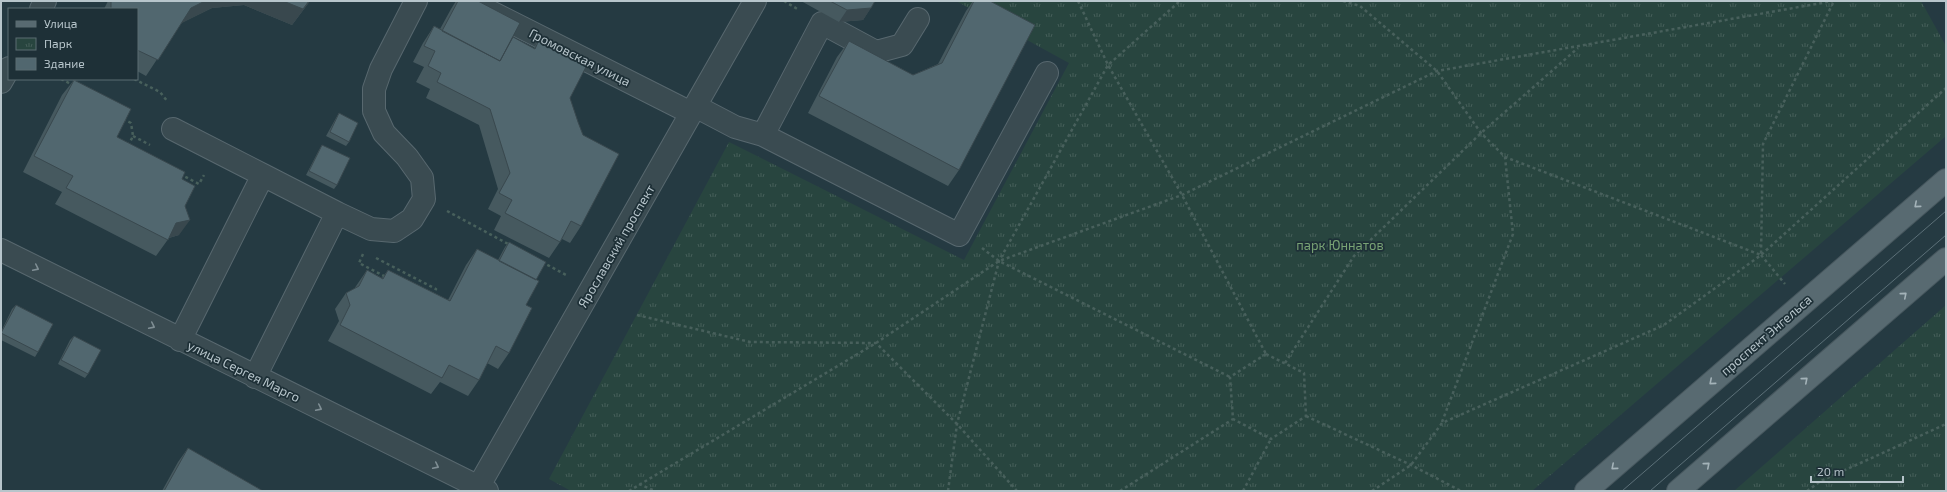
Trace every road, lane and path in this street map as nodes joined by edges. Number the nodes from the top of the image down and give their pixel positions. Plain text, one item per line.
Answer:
1 (416, 1) edge
2 (469, 1) edge
3 (755, 1) edge
4 (784, 1) edge
5 (1078, 1) edge
6 (1180, 1) edge
7 (1343, 1) edge
8 (1833, 1) edge
9 (796, 8) dead end
10 (918, 19) dead end
11 (1578, 48) junction
12 (1108, 65) junction
13 (8, 70) edge
14 (1437, 71) junction
15 (1046, 73) dead end
16 (63, 80) edge
17 (136, 80) edge
18 (1, 82) edge
19 (75, 86) edge
20 (1946, 88) edge
21 (693, 110) junction
22 (119, 117) edge
23 (173, 129) joint
24 (1481, 133) junction
25 (763, 135) junction
26 (133, 136) junction
27 (156, 148) dead end
28 (134, 150) edge
29 (1505, 156) junction
30 (204, 173) dead end
31 (179, 174) edge
32 (263, 175) junction
33 (1946, 180) edge
34 (1182, 195) junction
35 (424, 199) junction
36 (337, 213) junction
37 (959, 235) junction
38 (514, 248) edge
39 (1, 250) edge
40 (369, 254) dead end
41 (1761, 255) junction
42 (374, 257) dead end
43 (535, 259) edge
44 (1946, 259) edge
45 (999, 261) junction
46 (391, 280) edge
47 (1785, 284) dead end
48 (591, 289) junction
49 (430, 300) edge
50 (637, 315) dead end
51 (180, 340) junction
52 (876, 343) junction
53 (1266, 354) junction
54 (1285, 363) junction
55 (255, 377) junction
56 (1230, 377) junction
57 (1306, 416) junction
58 (1233, 419) junction
59 (1442, 423) junction
60 (958, 424) junction
61 (1946, 424) edge
62 (1271, 439) junction
63 (1411, 465) junction
64 (639, 484) junction
65 (481, 490) edge
66 (629, 491) edge
67 (655, 491) edge
68 (948, 491) edge
69 (1017, 491) edge
70 (1120, 491) edge
71 (1243, 491) edge
72 (1372, 491) edge
73 (1461, 491) edge
74 (1586, 491) edge
75 (1678, 491) edge
76 (1807, 491) edge

1 - 35 street
2 - 21 street, Громовская улица
3 - 21 street, Ярославский проспект
4 - 9 path
5 - 12 path
6 - 12 path
7 - 14 path
8 - 11 path
8 - 41 path
10 - 25 street
11 - 14 path
11 - 24 path
12 - 34 path
12 - 45 path
13 - 18 street
14 - 24 path
14 - 34 path
15 - 37 street
16 - 19 path
17 - 23 path
20 - 41 path
21 - 25 street, Громовская улица
21 - 48 street, Ярославский проспект
22 - 26 path
23 - 32 street
24 - 29 path
24 - 54 path
25 - 37 street, Громовская улица
26 - 27 path
26 - 28 path
29 - 41 path
29 - 59 path
30 - 31 path
32 - 36 street
32 - 51 street
33 -> 74 main road, проспект Энгельса
34 - 45 path
34 - 53 path
35 - 36 street
35 - 38 path
36 - 55 street
37 - 45 path
39 -> 51 street, улица Сергея Марго
40 - 46 path
41 - 47 path
41 - 59 path
42 - 49 path
43 - 48 path
75 -> 44 main road
45 - 52 path
45 - 56 path
45 - 60 path
48 - 65 street, Ярославский проспект
50 - 52 path
51 - 55 street, улица Сергея Марго
52 - 60 path
52 - 64 path
53 - 54 path
53 - 56 path
54 - 57 path
55 -> 65 street, улица Сергея Марго
56 - 58 path
57 - 62 path
57 - 63 path
58 - 62 path
58 - 70 path
59 - 63 path
60 - 68 path
60 - 69 path
61 - 76 path
62 - 71 path
63 - 72 path
63 - 73 path
64 - 66 path
64 - 67 path

